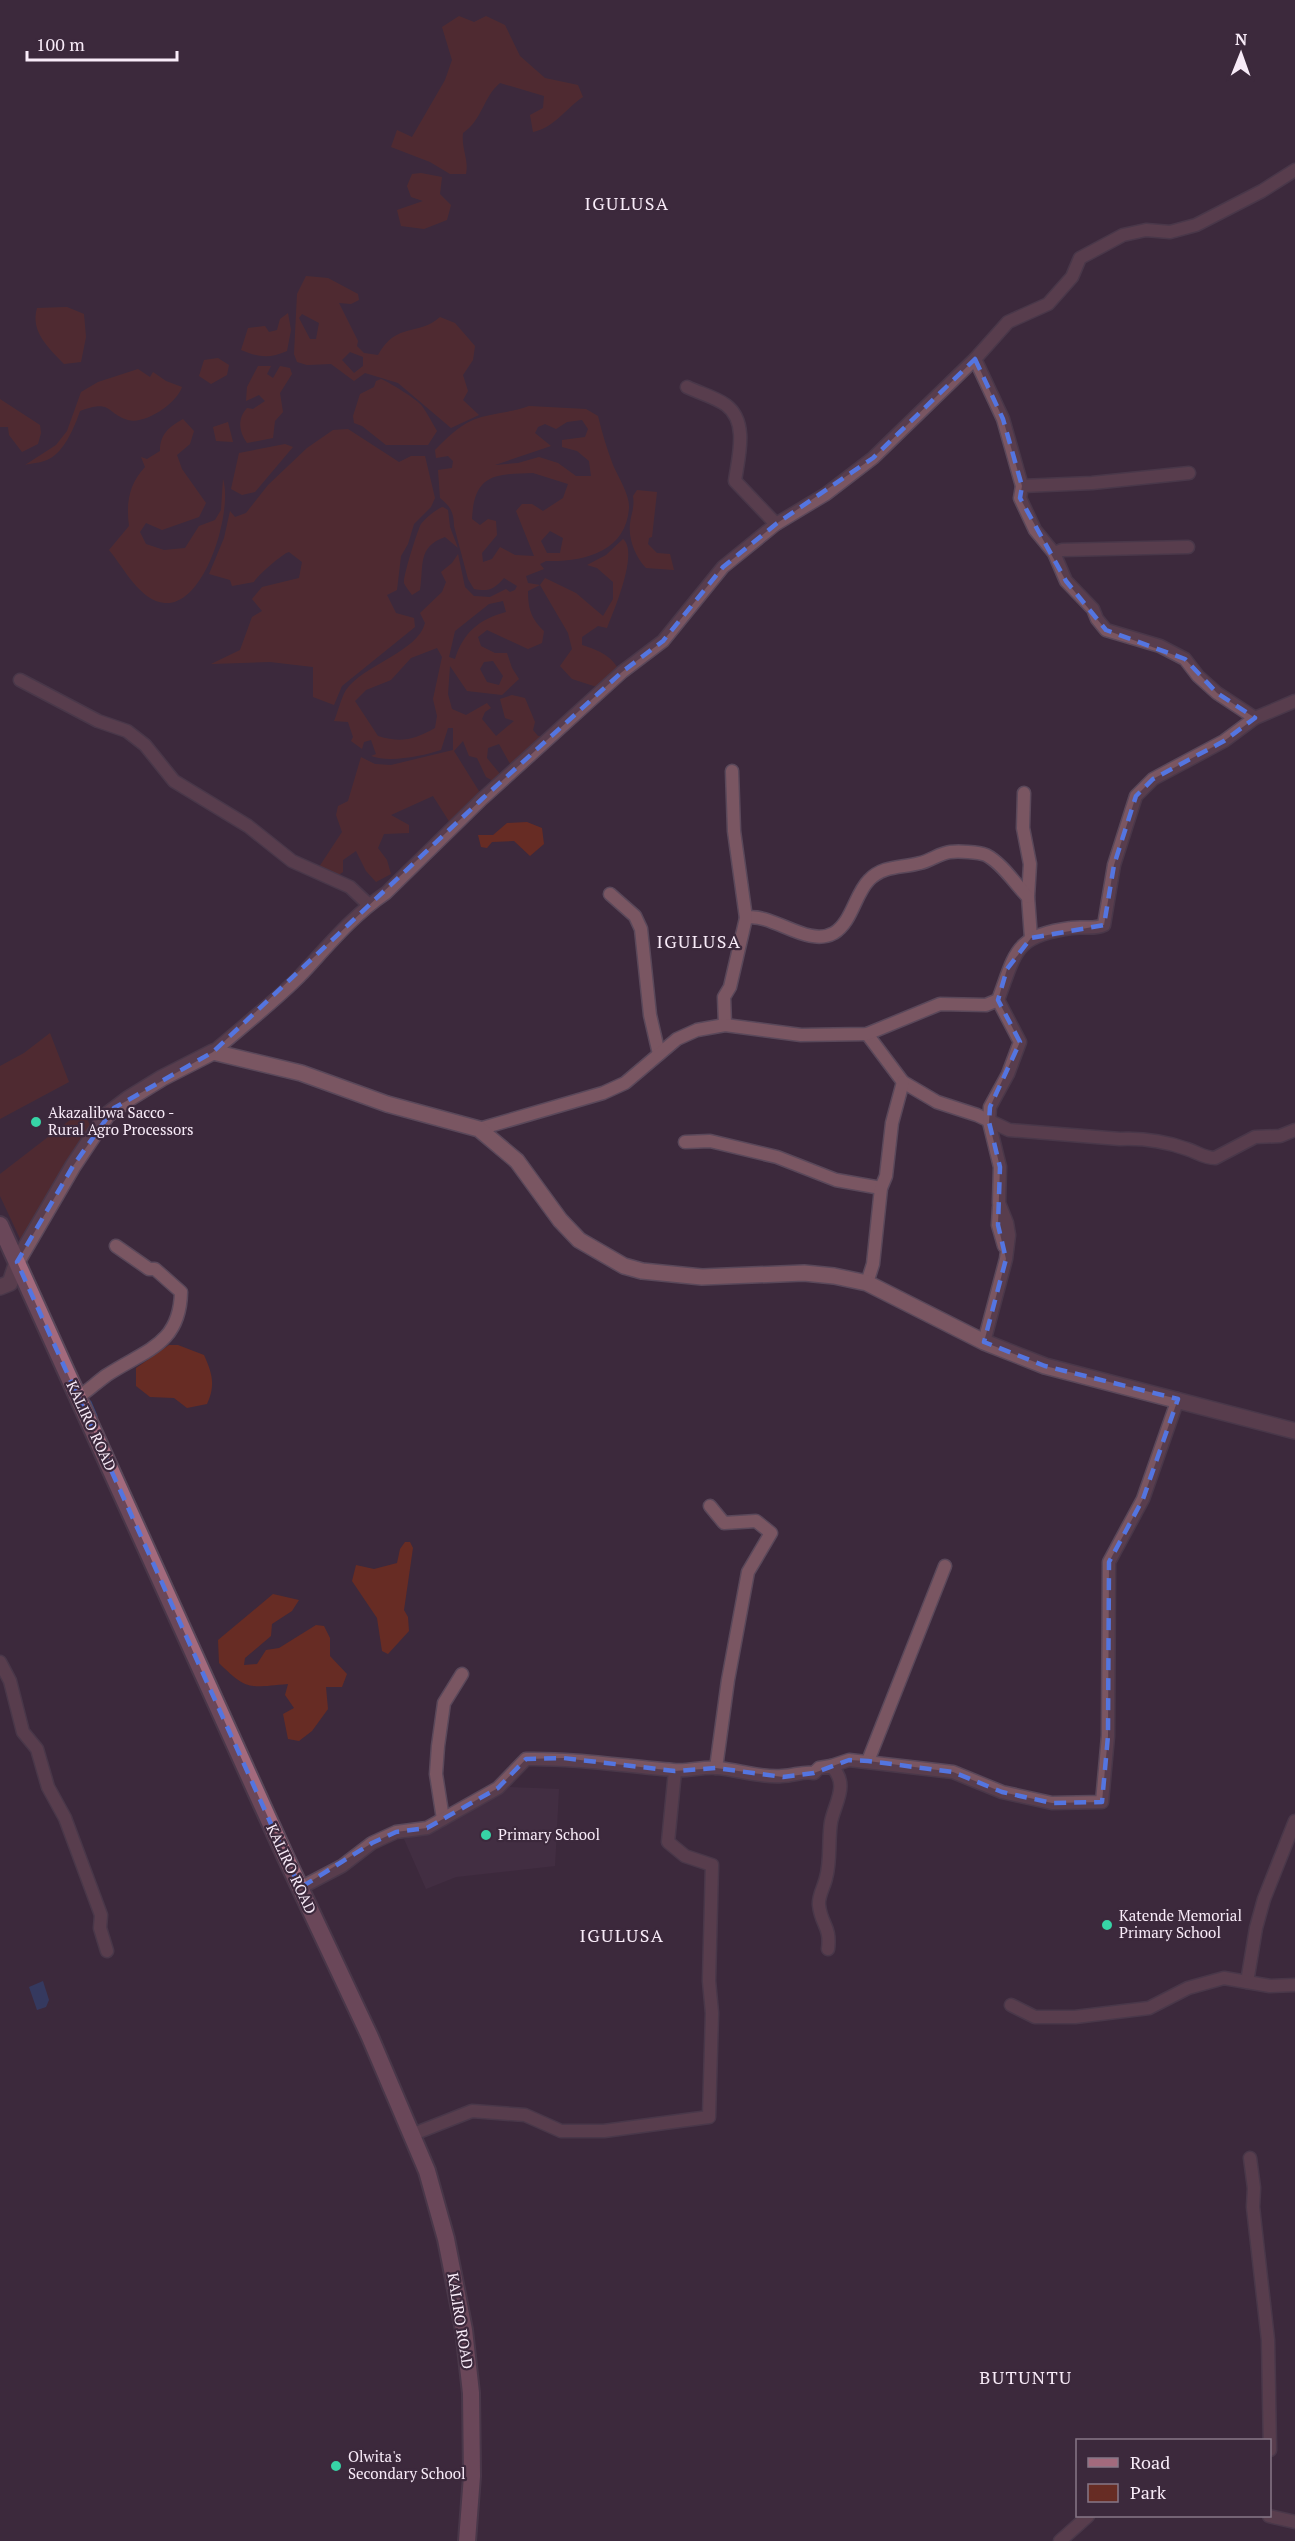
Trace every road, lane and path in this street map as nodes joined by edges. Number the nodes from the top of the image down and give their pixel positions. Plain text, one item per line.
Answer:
1 (1295, 170) edge
2 (975, 359) junction
3 (687, 387) dead end
4 (1189, 473) dead end
5 (1022, 486) junction
6 (776, 524) junction
7 (1188, 547) dead end
8 (1054, 553) junction
9 (20, 680) dead end
10 (1295, 701) edge
11 (1255, 718) junction
12 (732, 771) dead end
13 (1024, 793) dead end
14 (610, 894) dead end
15 (1028, 897) junction
16 (369, 905) junction
17 (746, 918) junction
18 (1031, 938) junction
19 (998, 1000) junction
20 (725, 1025) junction
21 (867, 1034) junction
22 (213, 1052) junction
23 (659, 1054) junction
24 (903, 1082) junction
25 (989, 1122) junction
26 (479, 1129) junction
27 (1295, 1130) edge
28 (685, 1142) dead end
29 (881, 1188) junction
30 (0, 1225) edge
31 (116, 1246) dead end
32 (17, 1262) junction
33 (867, 1283) junction
34 (0, 1287) edge
35 (984, 1342) junction
36 (77, 1398) junction
37 (1178, 1399) junction
38 (1295, 1431) edge
39 (710, 1506) dead end
40 (945, 1566) dead end
41 (0, 1662) edge
42 (462, 1674) dead end
43 (868, 1761) junction
44 (831, 1766) junction
45 (716, 1768) junction
46 (675, 1771) junction
47 (443, 1819) junction
48 (1295, 1821) edge
49 (300, 1888) junction
50 (828, 1948) dead end
51 (107, 1951) dead end
52 (1247, 1982) junction
53 (1295, 1985) edge
54 (1011, 2005) dead end
55 (411, 2135) junction
56 (1250, 2158) dead end
57 (1269, 2439) edge
58 (1271, 2516) edge
59 (1087, 2517) edge
60 (1295, 2522) edge
61 (467, 2541) edge
62 (1060, 2541) edge

1 - 2 street
2 - 5 street
2 - 6 street
3 - 6 street
4 - 5 street
5 - 8 street
6 - 16 street
7 - 8 street
8 - 11 street
9 - 16 street
10 - 11 street
11 - 18 street
12 - 17 street
13 - 15 street
14 - 23 street
15 - 17 street
15 - 18 street
16 - 22 street
17 - 20 street
18 - 19 street
19 - 21 street
19 - 25 street
20 - 21 street
20 - 23 street
21 - 24 street
22 - 26 street
22 - 32 street
23 - 26 street
24 - 25 street
24 - 29 street
25 - 27 street
25 - 35 street
26 - 33 street
28 - 29 street
29 - 33 street
30 - 32 main road, KALIRO ROAD
31 - 36 street
32 - 34 street
32 - 36 main road, KALIRO ROAD
33 - 35 street
35 - 37 street
36 - 49 main road, KALIRO ROAD
37 - 38 street
37 - 43 street
39 - 45 street
40 - 43 street
41 - 51 street
42 - 47 street
43 - 44 street
44 - 45 street
44 - 50 street
45 - 46 street
46 - 47 street
46 - 55 street
47 - 49 street
48 - 52 street
49 - 55 main road, KALIRO ROAD
52 - 53 street
52 - 54 street
55 - 61 main road, KALIRO ROAD
56 - 57 street
58 - 60 street
59 - 62 street

